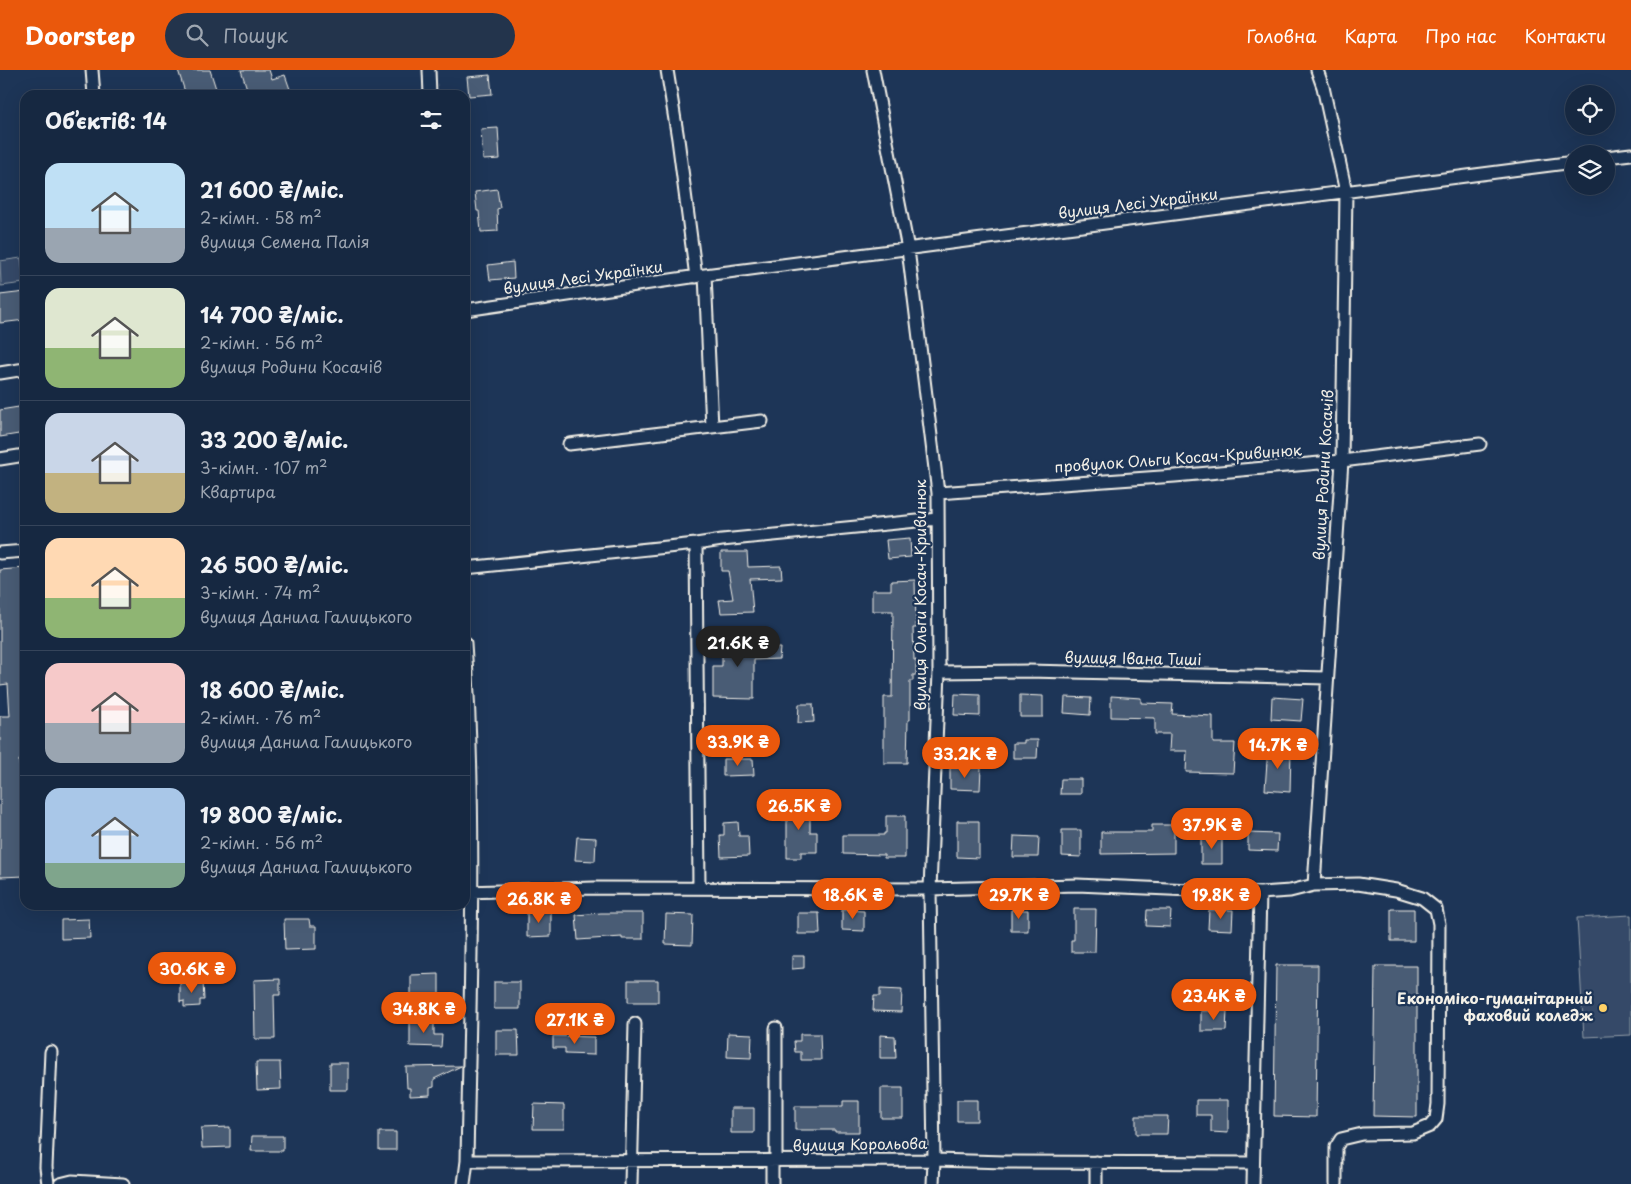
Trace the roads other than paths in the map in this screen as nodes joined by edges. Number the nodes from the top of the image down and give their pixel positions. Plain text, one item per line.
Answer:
1 (92, 70) edge
2 (429, 70) edge
3 (667, 70) edge
4 (873, 70) edge
5 (1317, 70) edge
6 (94, 90) edge
7 (430, 90) edge
8 (1631, 154) edge
9 (1615, 156) edge
10 (1565, 163) edge
11 (1346, 192) junction
12 (908, 249) junction
13 (701, 276) junction
14 (470, 309) edge
15 (20, 370) edge
16 (0, 373) edge
17 (762, 421) dead end
18 (712, 427) junction
19 (569, 444) dead end
20 (1480, 444) dead end
21 (20, 456) edge
22 (0, 459) edge
23 (1342, 460) junction
24 (938, 493) junction
25 (938, 519) junction
26 (696, 544) junction
27 (20, 551) edge
28 (0, 553) edge
29 (470, 567) edge
30 (939, 672) junction
31 (1327, 678) junction
32 (470, 730) edge
33 (470, 866) edge
34 (1314, 885) junction
35 (699, 887) junction
36 (930, 889) junction
37 (470, 892) edge
38 (1260, 893) junction
39 (468, 910) edge
40 (635, 1024) dead end
41 (776, 1028) dead end
42 (51, 1052) dead end
43 (934, 1160) junction
44 (466, 1161) junction
45 (632, 1161) junction
46 (774, 1161) junction
47 (1096, 1162) junction
48 (1253, 1163) junction
49 (48, 1184) edge
50 (60, 1184) edge
51 (123, 1184) edge
52 (464, 1184) edge
53 (630, 1184) edge
54 (772, 1184) edge
55 (933, 1184) edge
56 (1096, 1184) edge
57 (1253, 1184) edge
58 (1336, 1184) edge

1 - 6 street
2 - 7 street
3 - 13 street
4 - 12 street, вулиця Ольги Косач-Кривинюк
5 - 11 street, вулиця Родини Косачів
8 - 9 street
10 - 11 street, вулиця Лесі Українки
11 - 12 street, вулиця Лесі Українки
11 - 23 street, вулиця Родини Косачів
12 - 13 street, вулиця Лесі Українки
12 - 24 street, вулиця Ольги Косач-Кривинюк
13 - 14 street, вулиця Лесі Українки
13 - 18 street
15 - 16 street
17 - 18 street
18 - 19 street
20 - 23 street, провулок Ольги Косач-Кривинюк
21 - 22 street
23 - 24 street, провулок Ольги Косач-Кривинюк
23 - 31 street, вулиця Родини Косачів
24 - 25 street, вулиця Ольги Косач-Кривинюк
25 - 26 street
25 - 30 street, вулиця Ольги Косач-Кривинюк
26 - 29 street
26 - 35 street
27 - 28 street
30 - 31 street, вулиця Івана Тиші
30 - 36 street, вулиця Ольги Косач-Кривинюк
31 - 34 street, вулиця Родини Косачів
32 - 33 street
34 - 38 street
34 - 58 street
35 - 36 street
35 - 37 street
36 - 38 street
36 - 43 street, вулиця Ольги Косач-Кривинюк
38 - 48 street
39 - 44 street
40 - 45 street
41 - 46 street
42 - 49 street
43 - 46 street, вулиця Корольова
43 - 47 street, вулиця Корольова
43 - 55 street, вулиця Ольги Косач-Кривинюк
44 - 45 street, вулиця Корольова
44 - 52 street
45 - 46 street, вулиця Корольова
45 - 53 street
46 - 54 street
47 - 48 street, вулиця Корольова
47 - 56 street
48 - 57 street
50 - 51 street

